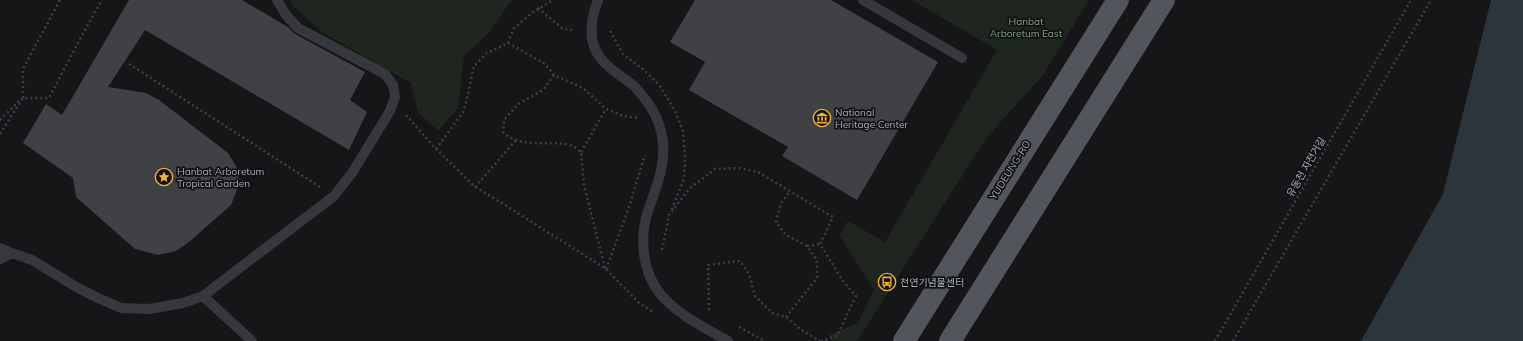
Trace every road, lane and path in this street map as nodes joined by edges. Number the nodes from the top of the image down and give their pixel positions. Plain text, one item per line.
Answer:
1 (60, 0) edge
2 (102, 0) edge
3 (277, 0) edge
4 (553, 0) edge
5 (598, 0) edge
6 (863, 0) edge
7 (1118, 0) edge
8 (1164, 0) edge
9 (1411, 0) edge
10 (1431, 0) edge
11 (538, 8) junction
12 (576, 22) dead end
13 (574, 30) junction
14 (576, 37) dead end
15 (508, 43) junction
16 (962, 58) dead end
17 (129, 64) dead end
18 (554, 75) junction
19 (23, 98) junction
20 (394, 101) junction
21 (606, 109) junction
22 (637, 112) dead end
23 (0, 120) edge
24 (0, 134) edge
25 (516, 140) junction
26 (436, 149) junction
27 (646, 151) dead end
28 (581, 152) junction
29 (475, 187) junction
30 (790, 191) junction
31 (334, 196) junction
32 (820, 244) junction
33 (807, 246) junction
34 (0, 248) edge
35 (12, 253) junction
36 (661, 253) dead end
37 (0, 260) edge
38 (606, 269) junction
39 (203, 296) junction
40 (704, 307) dead end
41 (659, 316) dead end
42 (786, 317) junction
43 (252, 341) edge
44 (728, 341) edge
45 (820, 341) edge
46 (904, 341) edge
47 (950, 341) edge
48 (1215, 341) edge
49 (1233, 341) edge

1 - 19 path
2 - 19 path
3 - 20 lane
4 - 11 path
5 - 44 lane
6 - 16 lane
7 - 46 main road, YUDEUNG-RO
8 - 47 main road
9 - 48 path, 유동천 자전거길
10 - 49 path
11 - 13 path
11 - 15 path
12 - 13 path
13 - 14 path
15 - 18 path
15 - 26 path
17 - 31 path
18 - 21 path
18 - 25 path
19 - 23 path
19 - 24 path
20 - 26 path
20 - 31 lane
21 - 22 path
21 - 28 path
25 - 28 path
25 - 29 path
26 - 29 path
27 - 38 path
28 - 38 path
29 - 38 path
30 - 32 path
30 - 33 path
30 - 36 path
31 - 39 lane
32 - 33 path
32 - 45 path
33 - 42 path
34 - 35 lane
35 - 37 lane
35 - 39 lane
38 - 41 path
39 - 43 lane
40 - 42 path
42 - 45 path

